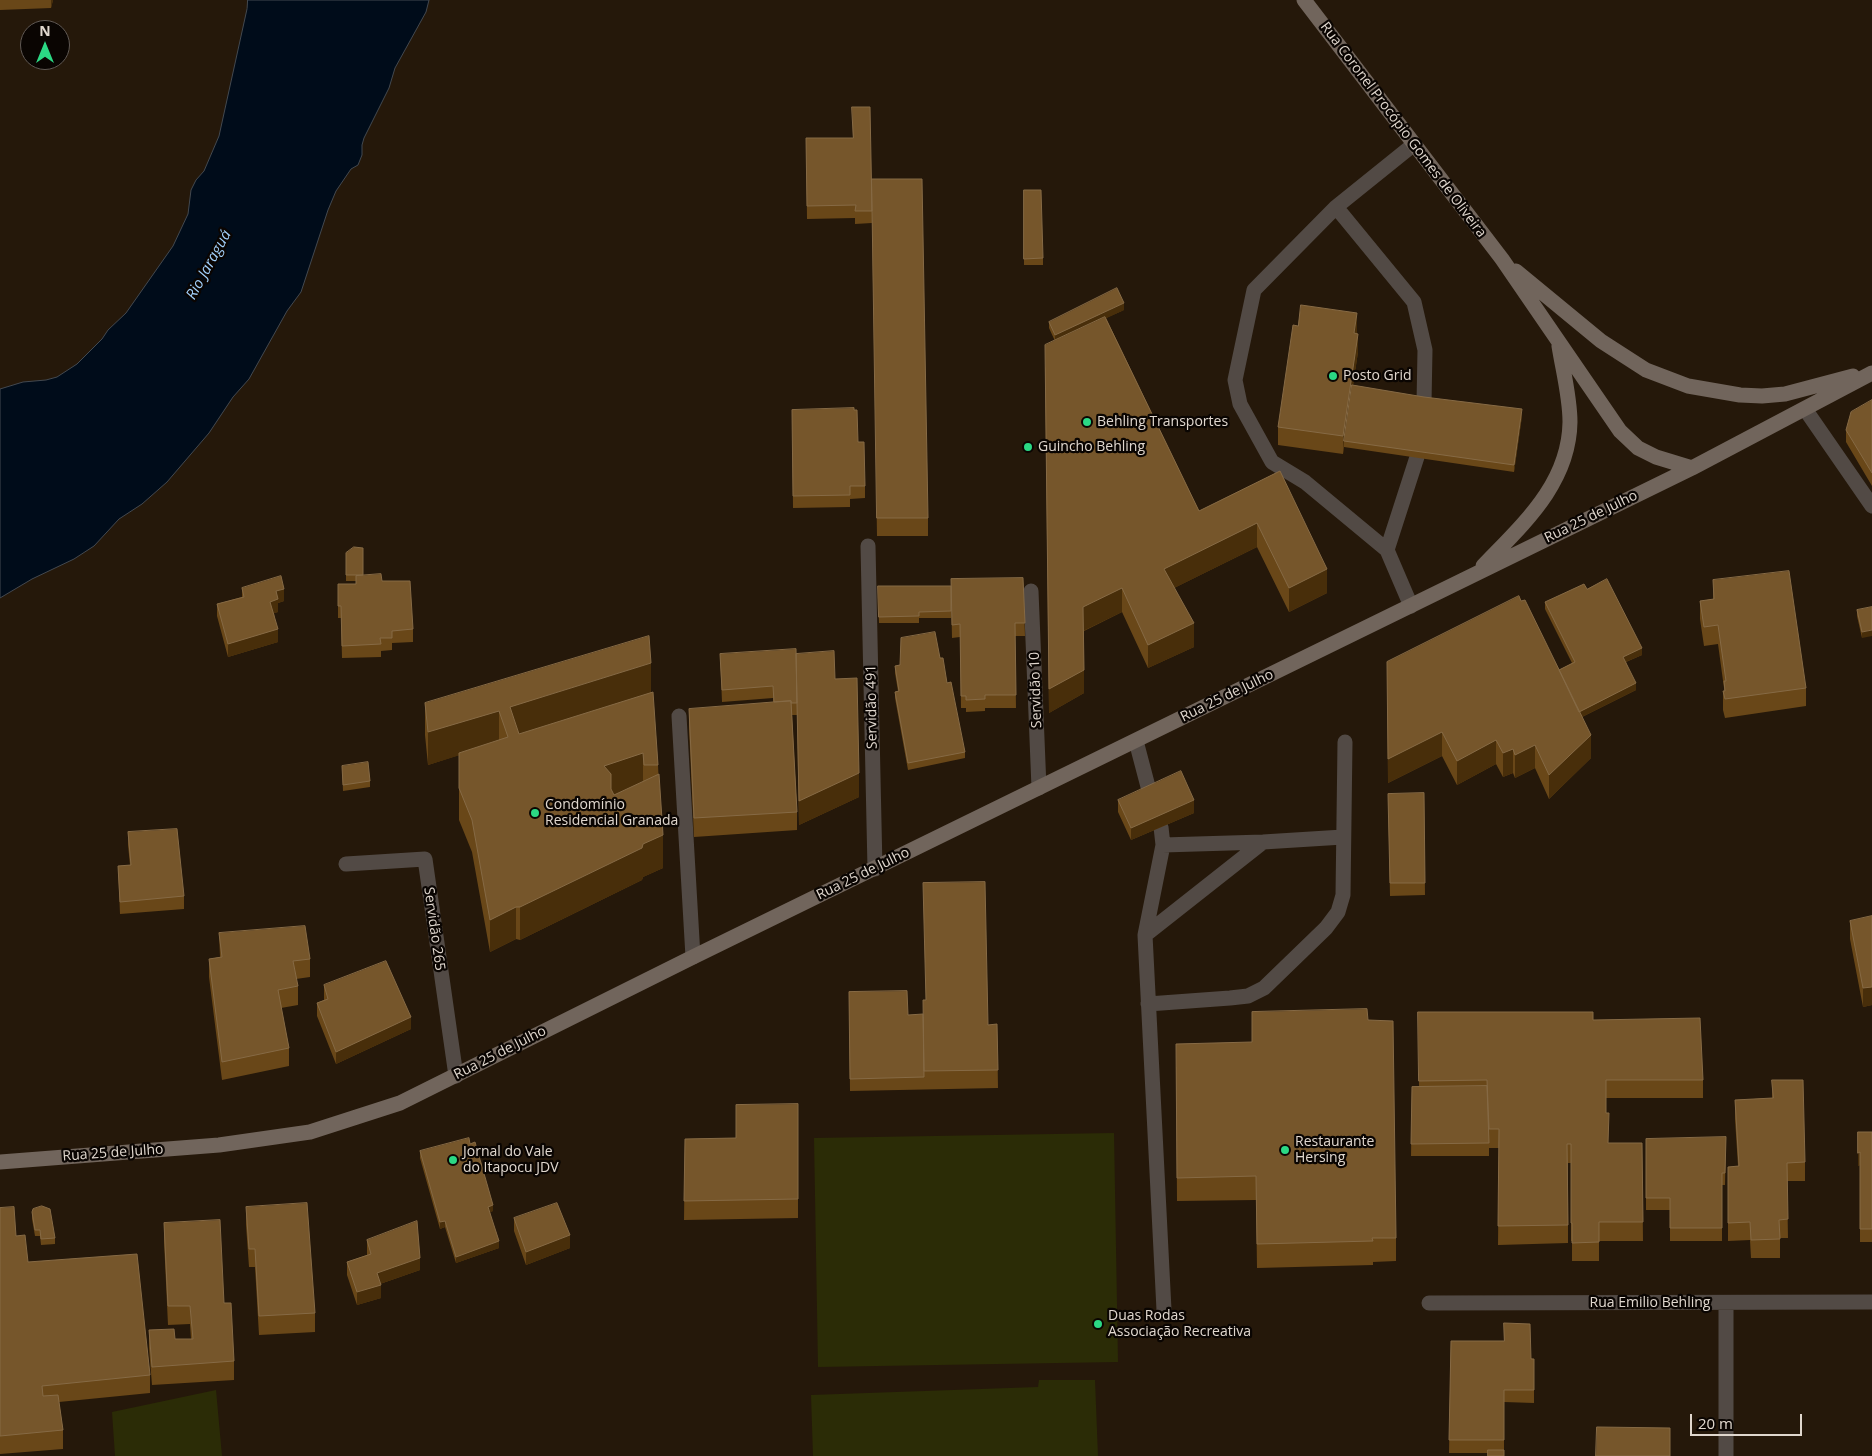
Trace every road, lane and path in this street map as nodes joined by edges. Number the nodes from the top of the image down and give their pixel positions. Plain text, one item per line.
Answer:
1 (1304, 0) edge
2 (1413, 145) junction
3 (1336, 207) junction
4 (1502, 259) junction
5 (1558, 342) junction
6 (1872, 372) edge
7 (1424, 403) edge
8 (1805, 409) junction
9 (1416, 457) edge
10 (1692, 468) junction
11 (1872, 506) edge
12 (868, 546) dead end
13 (1387, 550) junction
14 (1475, 574) junction
15 (1032, 591) dead end
16 (1411, 606) junction
17 (679, 716) dead end
18 (1136, 742) junction
19 (1345, 742) dead end
20 (1039, 788) junction
21 (1151, 798) edge
22 (1161, 827) edge
23 (1343, 837) junction
24 (1263, 842) junction
25 (1163, 845) junction
26 (346, 864) dead end
27 (875, 868) junction
28 (1145, 935) junction
29 (692, 957) junction
30 (1148, 1004) junction
31 (456, 1076) junction
32 (0, 1162) edge
33 (1872, 1302) edge
34 (1429, 1303) dead end
35 (1726, 1303) junction
36 (1164, 1310) dead end
37 (1726, 1456) edge

1 - 2 main road, Rua Coronel Procópio Gomes de Oliveira
2 - 3 street
2 - 4 main road, Rua Coronel Procópio Gomes de Oliveira
3 - 7 street
3 - 13 street
4 - 5 main road, Rua Coronel Procópio Gomes de Oliveira
4 - 6 main road, Rua Coronel Procópio Gomes de Oliveira
5 - 10 main road, Rua Coronel Procópio Gomes de Oliveira
5 - 14 main road
6 - 8 main road, Rua 25 de Julho
8 - 10 main road, Rua 25 de Julho
8 - 11 street
9 - 13 street
10 - 14 main road, Rua 25 de Julho
12 - 27 street, Servidão 491
13 - 16 street
14 - 16 main road, Rua 25 de Julho
15 - 20 street, Servidão 10
16 - 18 main road, Rua 25 de Julho
17 - 29 street
18 - 20 main road, Rua 25 de Julho
18 - 21 street
19 - 23 street
20 - 27 main road, Rua 25 de Julho
22 - 25 street
23 - 24 street
23 - 30 street
24 - 25 street
24 - 28 street
25 - 28 street
26 - 31 street, Servidão 265
27 - 29 main road, Rua 25 de Julho
28 - 30 street
29 - 31 main road, Rua 25 de Julho
30 - 36 street
31 - 32 main road, Rua 25 de Julho
33 - 35 street, Rua Emilio Behling
34 - 35 street, Rua Emilio Behling
35 - 37 street

